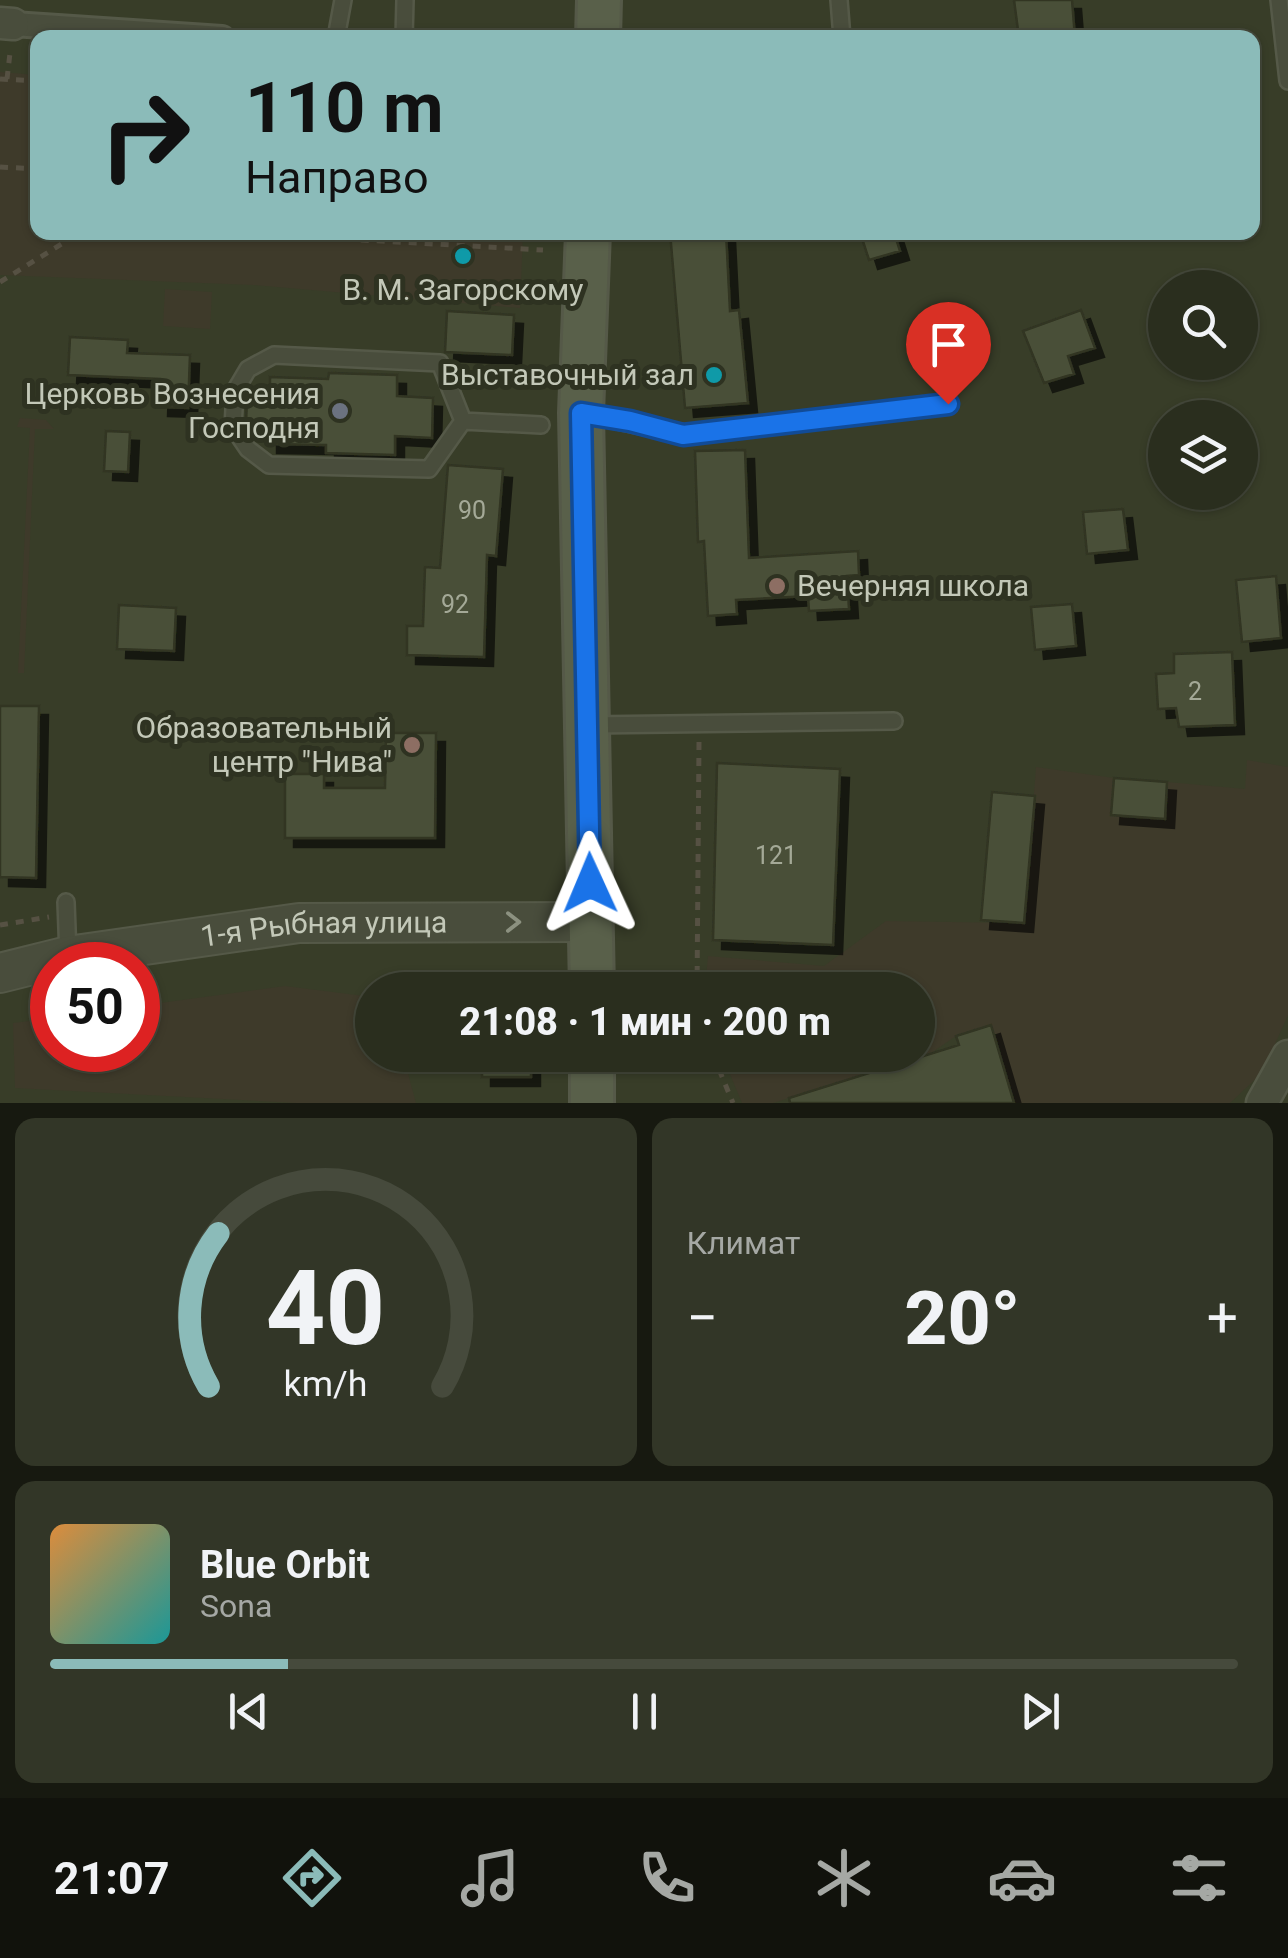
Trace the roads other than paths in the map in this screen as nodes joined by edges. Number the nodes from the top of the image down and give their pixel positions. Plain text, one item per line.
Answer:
1 (343, 0) edge
2 (405, 0) edge
3 (600, 0) edge
4 (839, 0) edge
5 (1278, 0) edge
6 (6, 24) edge
7 (99, 30) edge
8 (337, 30) edge
9 (404, 30) edge
10 (598, 30) edge
11 (841, 30) edge
12 (1288, 82) edge
13 (588, 240) edge
14 (948, 404) dead end
15 (581, 413) junction
16 (463, 421) junction
17 (541, 425) dead end
18 (894, 722) dead end
19 (586, 725) junction
20 (66, 902) dead end
21 (592, 922) junction
22 (67, 942) edge
23 (160, 943) edge
24 (30, 966) edge
25 (592, 972) edge
26 (0, 973) edge
27 (1288, 1056) edge
28 (592, 1072) edge
29 (592, 1103) edge
30 (1262, 1103) edge

1 - 8 lane
2 - 9 lane
3 - 10 main road
4 - 11 lane
5 - 12 lane
6 - 7 street
13 - 15 main road
14 - 15 lane
15 - 19 main road
16 - 16 lane
16 - 17 lane
18 - 19 lane
19 - 21 main road
20 - 22 lane
23 -> 21 street, 1-я Рыбная улица
21 - 25 main road
24 - 26 street, 1-я Рыбная улица
27 - 30 street
28 - 29 main road

